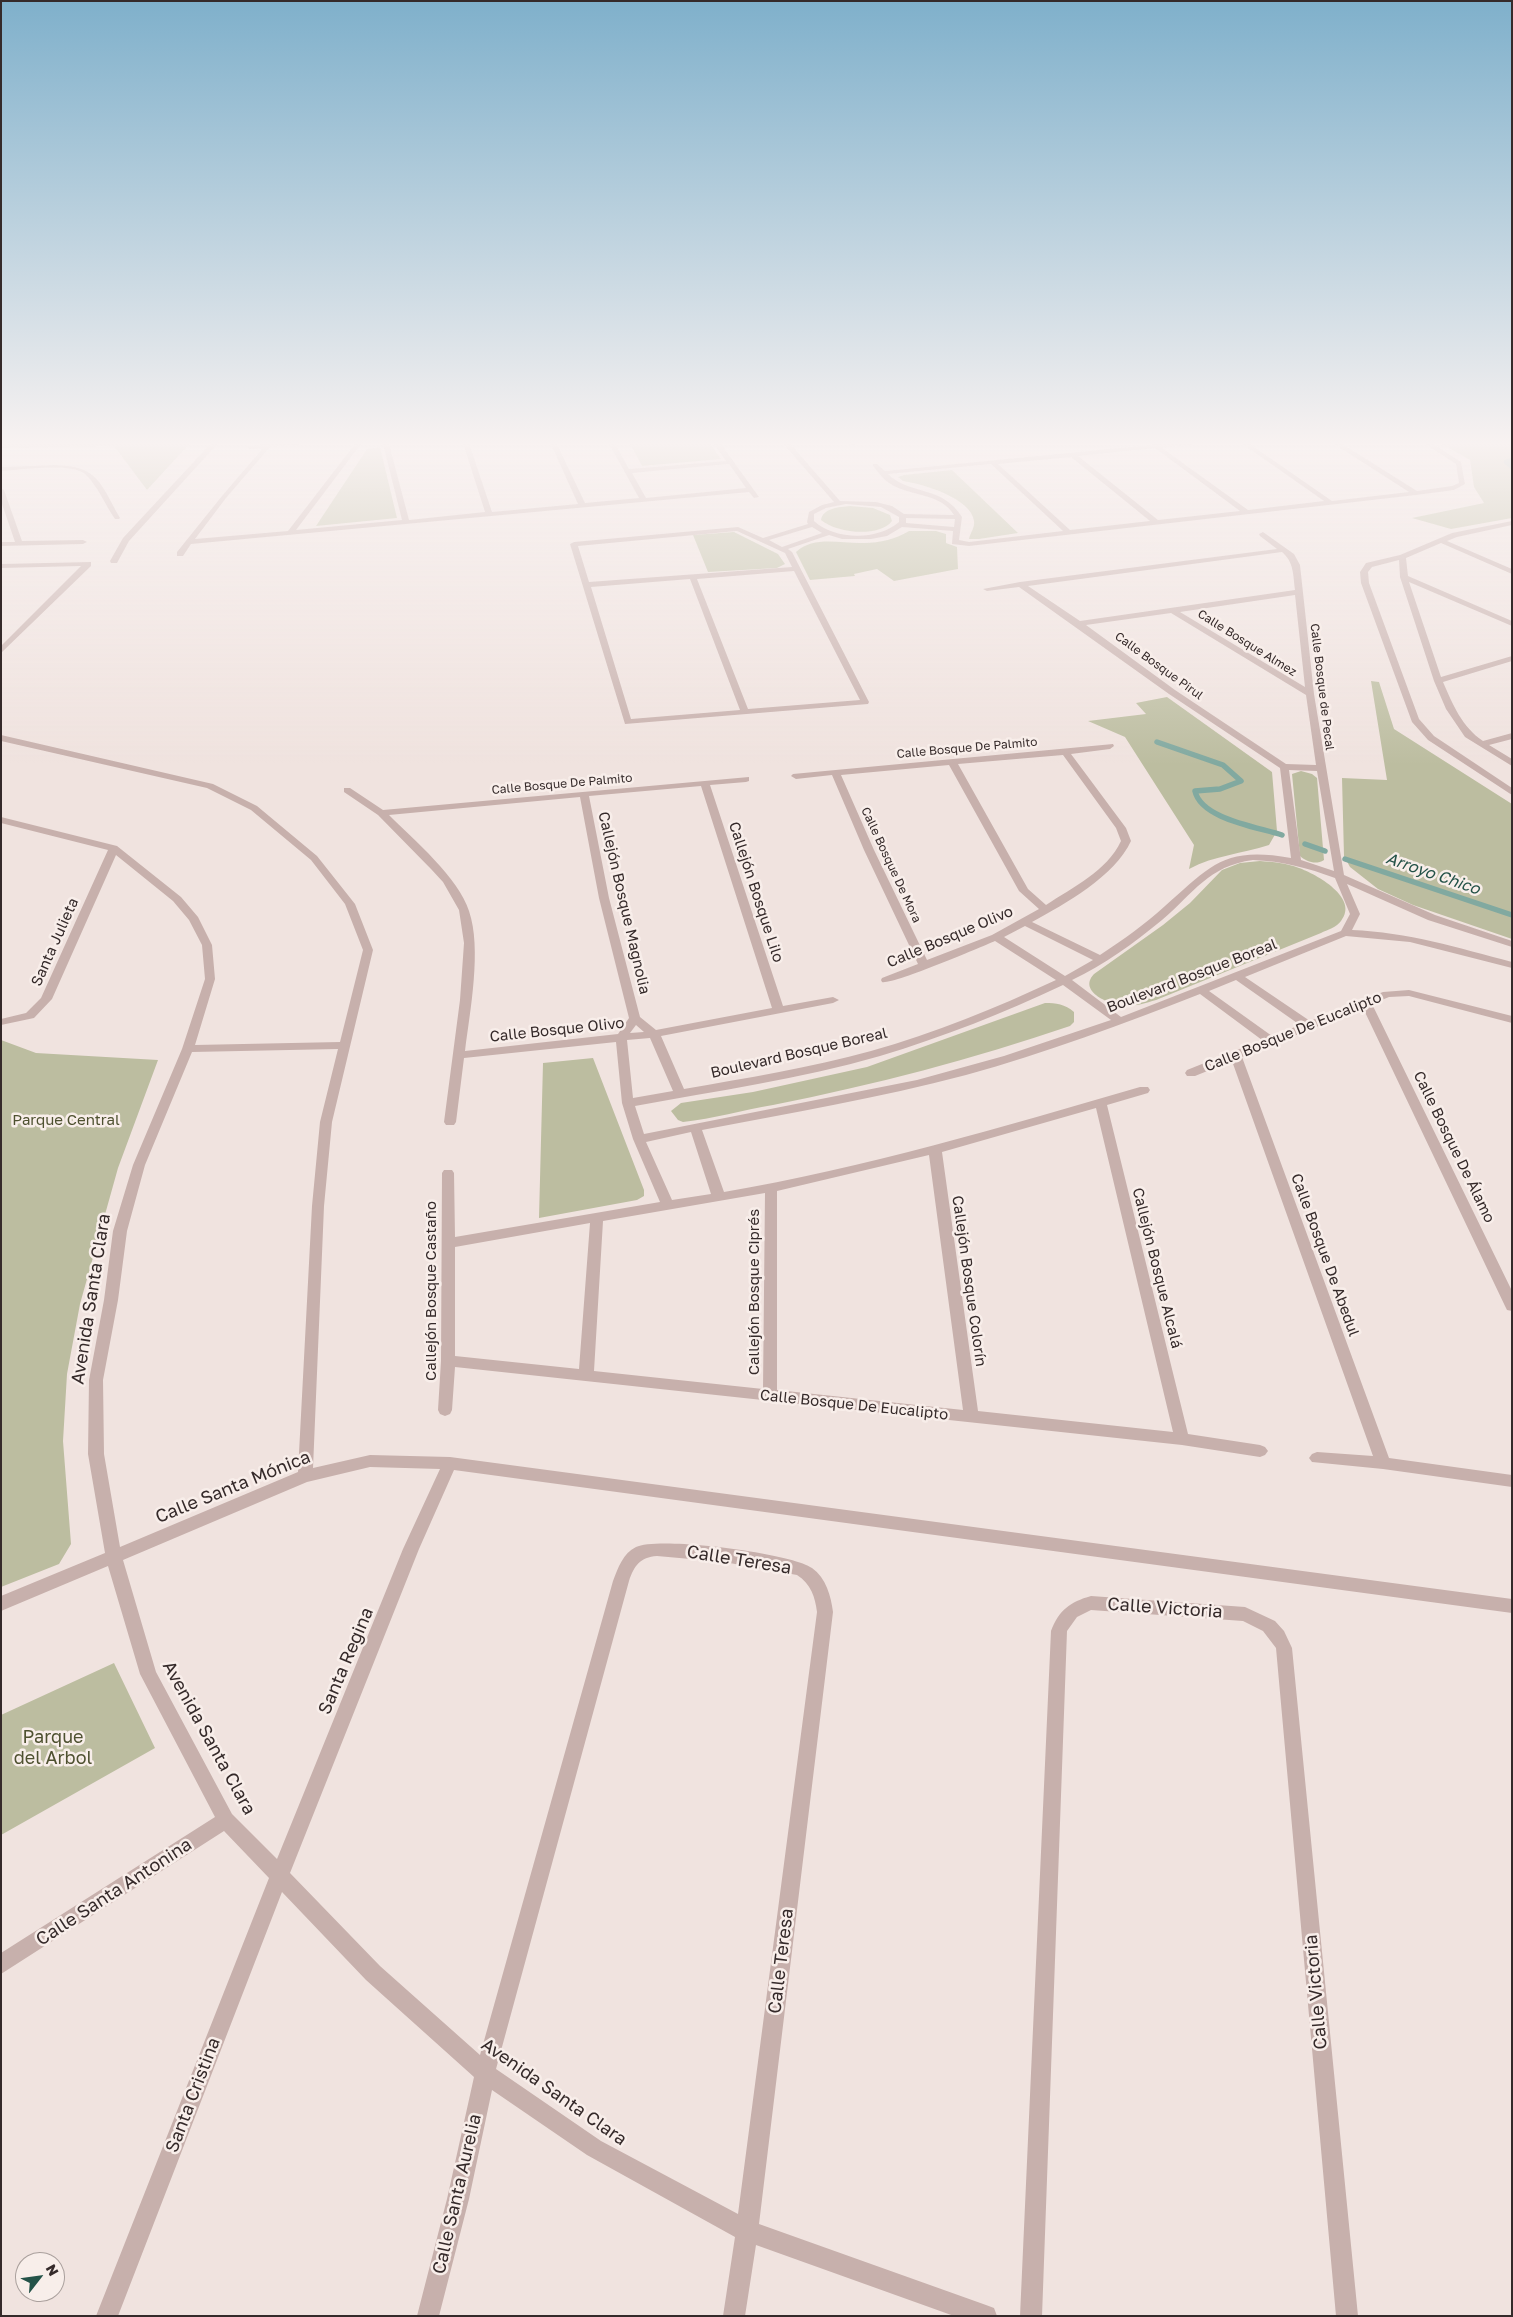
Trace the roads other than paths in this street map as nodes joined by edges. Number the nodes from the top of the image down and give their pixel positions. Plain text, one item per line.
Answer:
1 (121, 548) edge
2 (184, 548) edge
3 (575, 548) edge
4 (1424, 548) edge
5 (1457, 548) edge
6 (782, 549) edge
7 (1284, 550) joint
8 (180, 554) dead end
9 (1402, 557) junction
10 (114, 561) dead end
11 (1, 566) edge
12 (796, 569) junction
13 (1512, 572) edge
14 (693, 577) junction
15 (1404, 577) junction
16 (1020, 584) junction
17 (586, 585) junction
18 (987, 589) dead end
19 (1299, 592) junction
20 (1173, 611) junction
21 (1079, 624) junction
22 (1512, 624) edge
23 (1, 651) edge
24 (1512, 658) edge
25 (1438, 681) junction
26 (1310, 694) junction
27 (745, 712) junction
28 (1512, 736) edge
29 (1, 738) edge
30 (1482, 744) junction
31 (1110, 746) dead end
32 (1065, 752) junction
33 (952, 762) junction
34 (1512, 763) edge
35 (1284, 767) junction
36 (1321, 768) junction
37 (836, 773) junction
38 (796, 776) dead end
39 (746, 779) dead end
40 (705, 784) junction
41 (348, 790) dead end
42 (1512, 792) edge
43 (584, 795) junction
44 (381, 813) junction
45 (1, 820) edge
46 (114, 848) junction
47 (1296, 861) junction
48 (1340, 878) junction
49 (1046, 910) junction
50 (1024, 922) junction
51 (1345, 933) junction
52 (996, 937) junction
53 (1512, 944) edge
54 (1100, 959) junction
55 (1512, 965) edge
56 (925, 966) junction
57 (1237, 976) junction
58 (886, 980) dead end
59 (1064, 980) junction
60 (1201, 990) junction
61 (833, 1000) dead end
62 (1366, 1003) junction
63 (778, 1009) junction
64 (635, 1018) junction
65 (1118, 1020) junction
66 (1512, 1020) edge
67 (1, 1022) edge
68 (1309, 1026) junction
69 (654, 1034) junction
70 (621, 1038) junction
71 (1272, 1042) junction
72 (346, 1045) junction
73 (188, 1049) junction
74 (460, 1055) junction
75 (1236, 1057) junction
76 (1191, 1073) dead end
77 (1144, 1090) dead end
78 (680, 1094) junction
79 (628, 1103) junction
80 (1101, 1104) junction
81 (450, 1122) dead end
82 (695, 1127) junction
83 (639, 1139) junction
84 (935, 1150) junction
85 (448, 1173) dead end
86 (771, 1188) junction
87 (719, 1197) junction
88 (668, 1207) junction
89 (597, 1219) junction
90 (448, 1243) junction
91 (1512, 1306) edge
92 (448, 1361) junction
93 (586, 1376) junction
94 (770, 1396) junction
95 (445, 1410) dead end
96 (971, 1417) junction
97 (1182, 1439) junction
98 (1260, 1450) dead end
99 (1317, 1458) dead end
100 (450, 1463) junction
101 (1383, 1464) junction
102 (305, 1476) junction
103 (1512, 1481) edge
104 (114, 1558) junction
105 (1, 1604) edge
106 (1512, 1606) edge
107 (226, 1820) junction
108 (279, 1875) junction
109 (1, 1964) edge
110 (485, 2073) junction
111 (747, 2231) junction
112 (107, 2316) edge
113 (428, 2316) edge
114 (734, 2316) edge
115 (986, 2316) edge
116 (1031, 2316) edge
117 (1347, 2316) edge

1 - 10 street
2 - 8 street
3 - 17 street
4 - 9 street
5 - 13 street
6 - 12 street
7 - 16 street
7 - 19 street, Calle Bosque de Pecal
9 - 15 street
9 - 42 street
11 - 23 street
12 - 14 street
12 - 27 street
14 - 17 street
14 - 27 street
15 - 22 street
15 - 25 street
16 - 18 street
16 - 21 street, Calle Bosque Pirul
17 - 27 street
19 - 20 street
19 - 26 street, Calle Bosque de Pecal
20 - 21 street
20 - 26 street, Calle Bosque Almez
21 - 35 street, Calle Bosque Pirul
24 - 25 street
25 - 30 street
26 - 36 street, Calle Bosque de Pecal
28 - 30 street
29 - 72 street
30 - 34 street
31 - 32 street, Calle Bosque De Palmito
32 - 33 street, Calle Bosque De Palmito
32 - 49 street, Calle Bosque Olivo
33 - 37 street, Calle Bosque De Palmito
33 - 49 street
35 - 36 street
35 - 47 street
36 - 48 street, Calle Bosque de Pecal
37 - 38 street, Calle Bosque De Palmito
37 - 56 street, Calle Bosque De Mora
39 - 40 street, Calle Bosque De Palmito
40 - 43 street, Calle Bosque De Palmito
40 - 63 street, Callejón Bosque Lilo
41 - 44 street
43 - 44 street, Calle Bosque De Palmito
43 - 64 street, Callejón Bosque Magnolia
44 - 74 street
45 - 46 street, Avenida Santa Clara
46 - 67 street, Santa Julieta
46 - 73 street, Avenida Santa Clara
47 - 48 street, Boulevard Bosque Boreal
47 - 54 street, Boulevard Bosque Boreal
48 - 51 street
48 - 53 street, Boulevard Bosque Boreal
49 - 50 street, Calle Bosque Olivo
50 - 52 street, Calle Bosque Olivo
50 - 54 street
51 - 55 street, Boulevard Bosque Boreal
51 - 57 street, Boulevard Bosque Boreal
52 - 56 street, Calle Bosque Olivo
52 - 59 street
54 - 59 street, Boulevard Bosque Boreal
56 - 58 street, Calle Bosque Olivo
57 - 60 street, Boulevard Bosque Boreal
57 - 68 street
59 - 65 street
59 - 78 street, Boulevard Bosque Boreal
60 - 65 street, Boulevard Bosque Boreal
60 - 71 street
61 - 63 street, Calle Bosque Olivo
62 - 66 street, Calle Bosque De Eucalipto
62 - 68 street, Calle Bosque De Eucalipto
62 - 91 street, Calle Bosque De Álamo
63 - 69 street, Calle Bosque Olivo
64 - 69 street, Callejón Bosque Magnolia
64 - 70 street, Callejón Bosque Magnolia
65 - 82 street, Boulevard Bosque Boreal
68 - 71 street, Calle Bosque De Eucalipto
69 - 70 street, Calle Bosque Olivo
69 - 78 street
70 - 74 street, Calle Bosque Olivo
70 - 79 street
71 - 75 street, Calle Bosque De Eucalipto
72 - 73 street
72 - 102 street
73 - 104 street, Avenida Santa Clara
74 - 81 street
75 - 76 street, Calle Bosque De Eucalipto
75 - 101 street, Calle Bosque De Abedul
77 - 80 street
78 - 79 street, Boulevard Bosque Boreal
79 - 83 street
80 - 84 street
80 - 97 street, Callejón Bosque Alcalá
82 - 83 street, Boulevard Bosque Boreal
82 - 87 street
83 - 88 street
84 - 86 street
84 - 96 street, Callejón Bosque Colorín
85 - 90 street, Callejón Bosque Castaño
86 - 87 street
86 - 94 street, Callejón Bosque Ciprés
87 - 88 street
88 - 89 street
89 - 90 street
89 - 93 street
90 - 92 street, Callejón Bosque Castaño
92 - 93 street, Calle Bosque De Eucalipto
92 - 95 street, Callejón Bosque Castaño
93 - 94 street, Calle Bosque De Eucalipto
94 - 96 street, Calle Bosque De Eucalipto
96 - 97 street, Calle Bosque De Eucalipto
97 - 98 street, Calle Bosque De Eucalipto
99 - 101 street
100 - 102 street, Calle Santa Mónica
100 - 106 street, Calle Santa Mónica
100 - 108 street, Santa Regina
101 - 103 street
102 - 104 street, Calle Santa Mónica
104 - 105 street, Calle Santa Mónica
104 - 107 street, Avenida Santa Clara
107 - 108 street, Avenida Santa Clara
107 - 109 street, Calle Santa Antonina
108 - 110 street, Avenida Santa Clara
108 - 112 street, Santa Cristina
110 - 111 street, Avenida Santa Clara
110 - 111 street, Calle Teresa
110 - 113 street, Calle Santa Aurelia
111 - 114 street, Calle Teresa
111 - 115 street, Avenida Santa Clara
116 - 117 street, Calle Victoria

